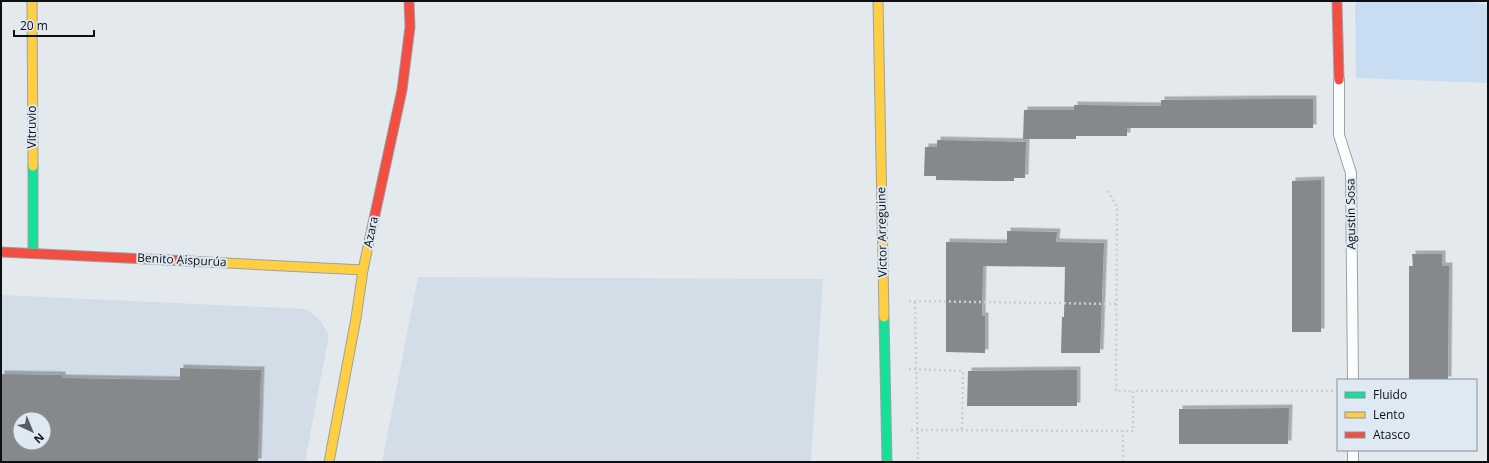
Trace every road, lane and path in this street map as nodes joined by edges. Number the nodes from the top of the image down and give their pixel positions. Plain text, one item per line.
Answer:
1 (32, 1) edge
2 (409, 1) edge
3 (878, 1) edge
4 (1337, 1) edge
5 (1339, 80) joint
6 (1108, 191) dead end
7 (1, 252) edge
8 (32, 253) junction
9 (363, 270) junction
10 (884, 301) junction
11 (915, 302) junction
12 (1116, 304) junction
13 (885, 369) junction
14 (916, 370) junction
15 (1353, 379) edge
16 (1133, 391) junction
17 (1337, 391) edge
18 (886, 430) junction
19 (918, 430) junction
20 (962, 430) junction
21 (1124, 431) junction
22 (1353, 451) edge
23 (329, 462) edge
24 (887, 462) edge
25 (918, 462) edge
26 (1123, 462) edge
27 (1353, 462) edge

1 - 8 street, Vitruvio
2 - 9 street, Azara
3 - 10 street, Víctor Arreguine
4 - 5 street, Agustín Sosa
5 - 15 lane, Agustín Sosa
6 - 12 path
7 - 8 street, Benito Aispurúa
8 - 9 street, Benito Aispurúa
9 - 23 street, Azara
10 - 11 path
10 - 13 street, Víctor Arreguine
11 - 12 path
11 - 14 path
12 - 16 path
13 - 14 path
13 - 18 street, Víctor Arreguine
14 - 19 path
14 - 20 path
16 - 17 path
16 - 21 path
18 - 19 path
18 - 24 street, Víctor Arreguine
19 - 20 path
19 - 25 path
20 - 21 path
21 - 26 path
22 - 27 lane

